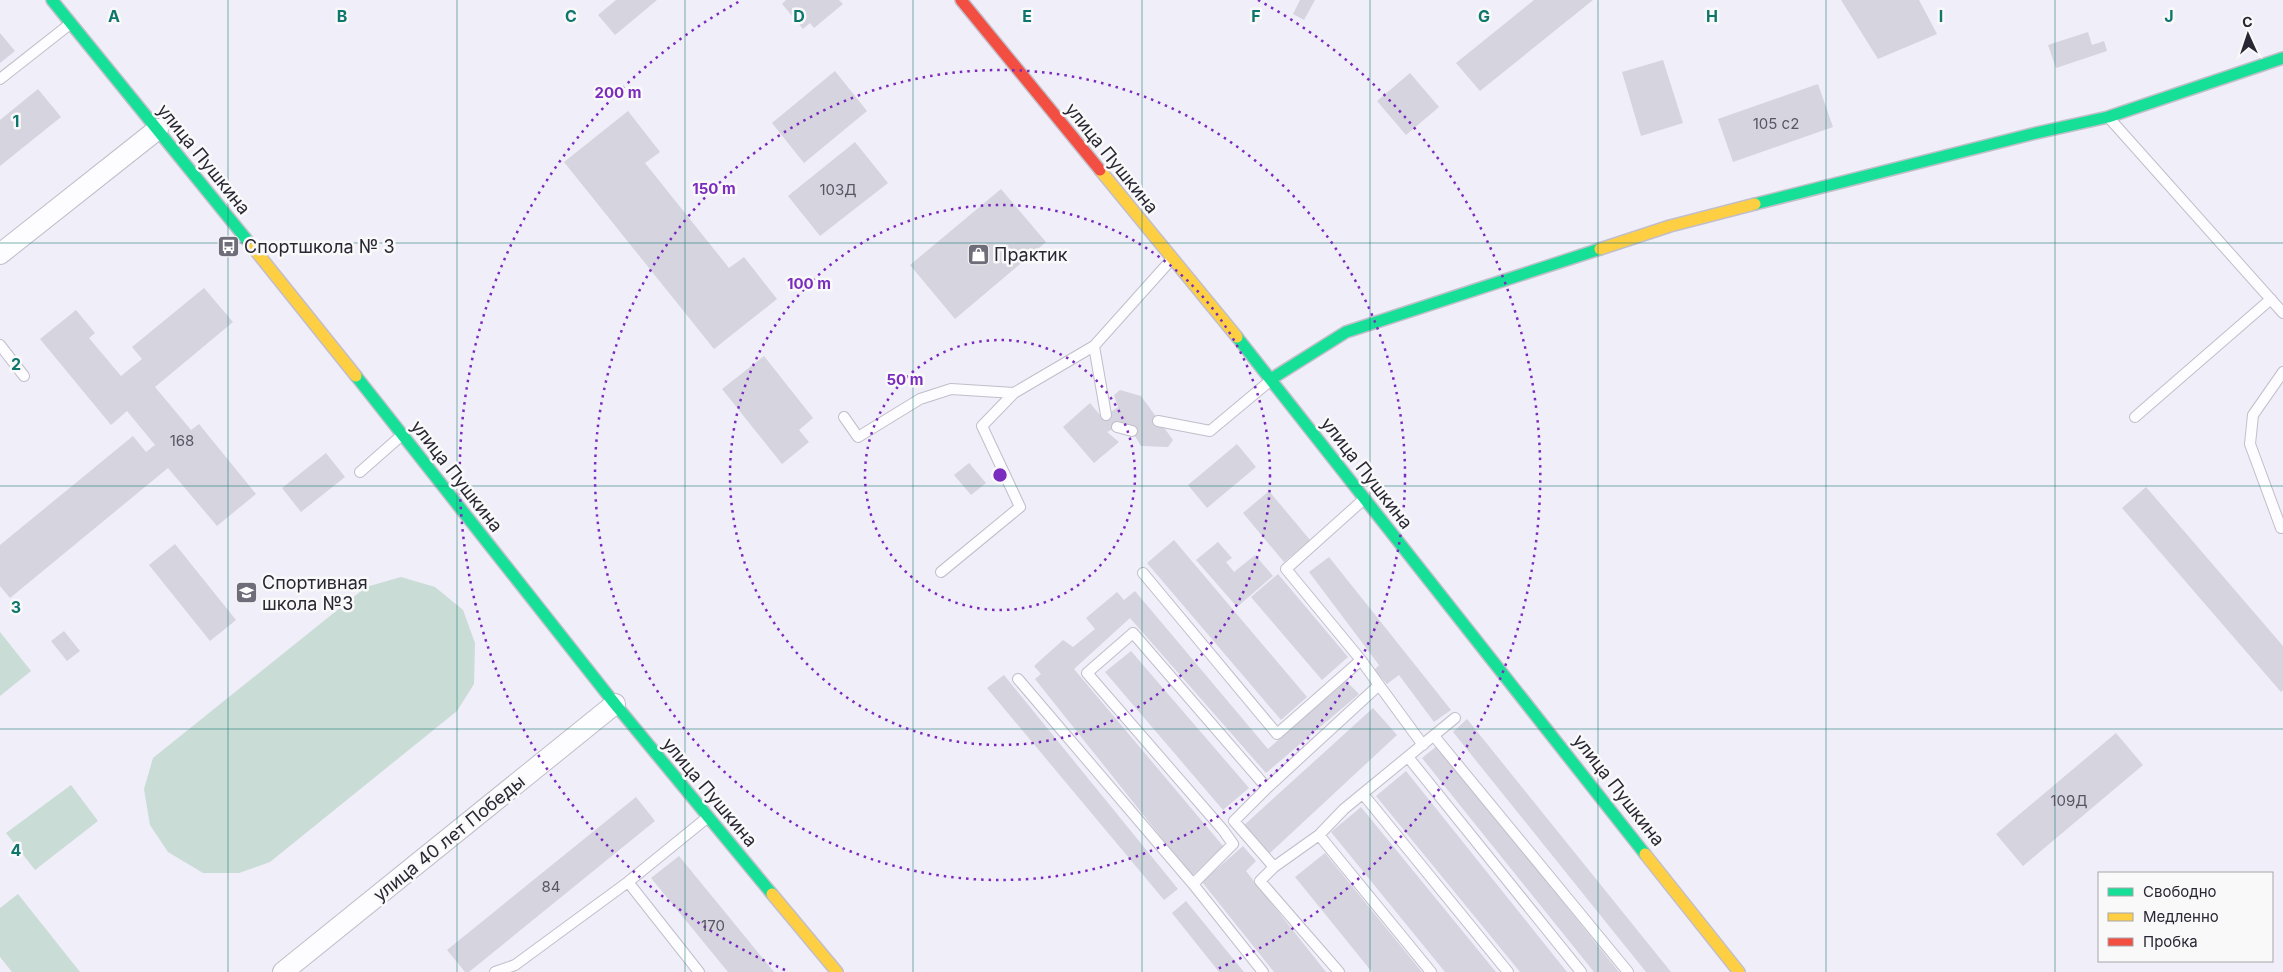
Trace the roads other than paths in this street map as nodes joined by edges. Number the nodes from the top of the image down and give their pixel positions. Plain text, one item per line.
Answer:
1 (52, 0) edge
2 (962, 0) edge
3 (71, 24) junction
4 (2283, 58) edge
5 (0, 78) edge
6 (2108, 117) junction
7 (158, 129) junction
8 (0, 254) edge
9 (1172, 259) junction
10 (2271, 299) junction
11 (2283, 312) edge
12 (0, 345) edge
13 (1094, 346) junction
14 (2283, 372) edge
15 (24, 376) dead end
16 (1272, 379) junction
17 (1014, 393) junction
18 (1106, 415) dead end
19 (844, 417) dead end
20 (2135, 417) dead end
21 (1158, 421) dead end
22 (1117, 428) dead end
23 (1132, 432) dead end
24 (402, 434) junction
25 (360, 472) dead end
26 (1364, 500) junction
27 (2281, 528) dead end
28 (942, 572) dead end
29 (1143, 573) dead end
30 (1361, 660) junction
31 (1018, 679) dead end
32 (1379, 685) junction
33 (615, 704) junction
34 (1455, 718) dead end
35 (1434, 736) junction
36 (1423, 745) junction
37 (1408, 757) junction
38 (1267, 788) junction
39 (1363, 794) junction
40 (708, 817) junction
41 (1234, 821) junction
42 (1223, 830) junction
43 (1319, 835) junction
44 (1274, 867) junction
45 (628, 882) junction
46 (1193, 884) junction
47 (283, 972) edge
48 (495, 972) edge
49 (699, 972) edge
50 (837, 972) edge
51 (1263, 972) edge
52 (1339, 972) edge
53 (1431, 972) edge
54 (1508, 972) edge
55 (1581, 972) edge
56 (1628, 972) edge
57 (1739, 972) edge

1 - 3 street, улица Пушкина
2 - 9 street, улица Пушкина
3 - 5 lane
3 - 7 street, улица Пушкина
4 - 6 street
6 - 10 lane
6 - 16 street
7 - 8 street
7 - 24 street, улица Пушкина
9 - 13 lane
9 - 16 street, улица Пушкина
10 - 11 lane
10 - 20 lane
12 - 15 lane
13 - 17 lane
13 - 18 lane
14 - 27 lane
16 - 21 lane
16 - 26 street, улица Пушкина
17 - 19 lane
17 - 28 lane
22 - 23 lane
24 - 25 lane
24 - 33 street, улица Пушкина
26 - 30 lane
26 - 57 street, улица Пушкина
29 - 30 lane
30 - 32 lane
31 - 46 lane
32 - 36 lane
32 - 38 lane
33 - 40 street, улица Пушкина
33 - 47 street, улица 40 лет Победы
34 - 35 lane
35 - 36 lane
35 - 56 lane
36 - 37 lane
37 - 39 lane
37 - 55 lane
38 - 41 lane
38 - 42 lane
39 - 43 lane
39 - 54 lane
40 - 45 lane
40 - 50 street, улица Пушкина
41 - 42 lane
41 - 44 lane
42 - 46 lane
43 - 44 lane
43 - 53 lane
44 - 52 lane
45 - 48 lane
45 - 49 lane
46 - 51 lane

